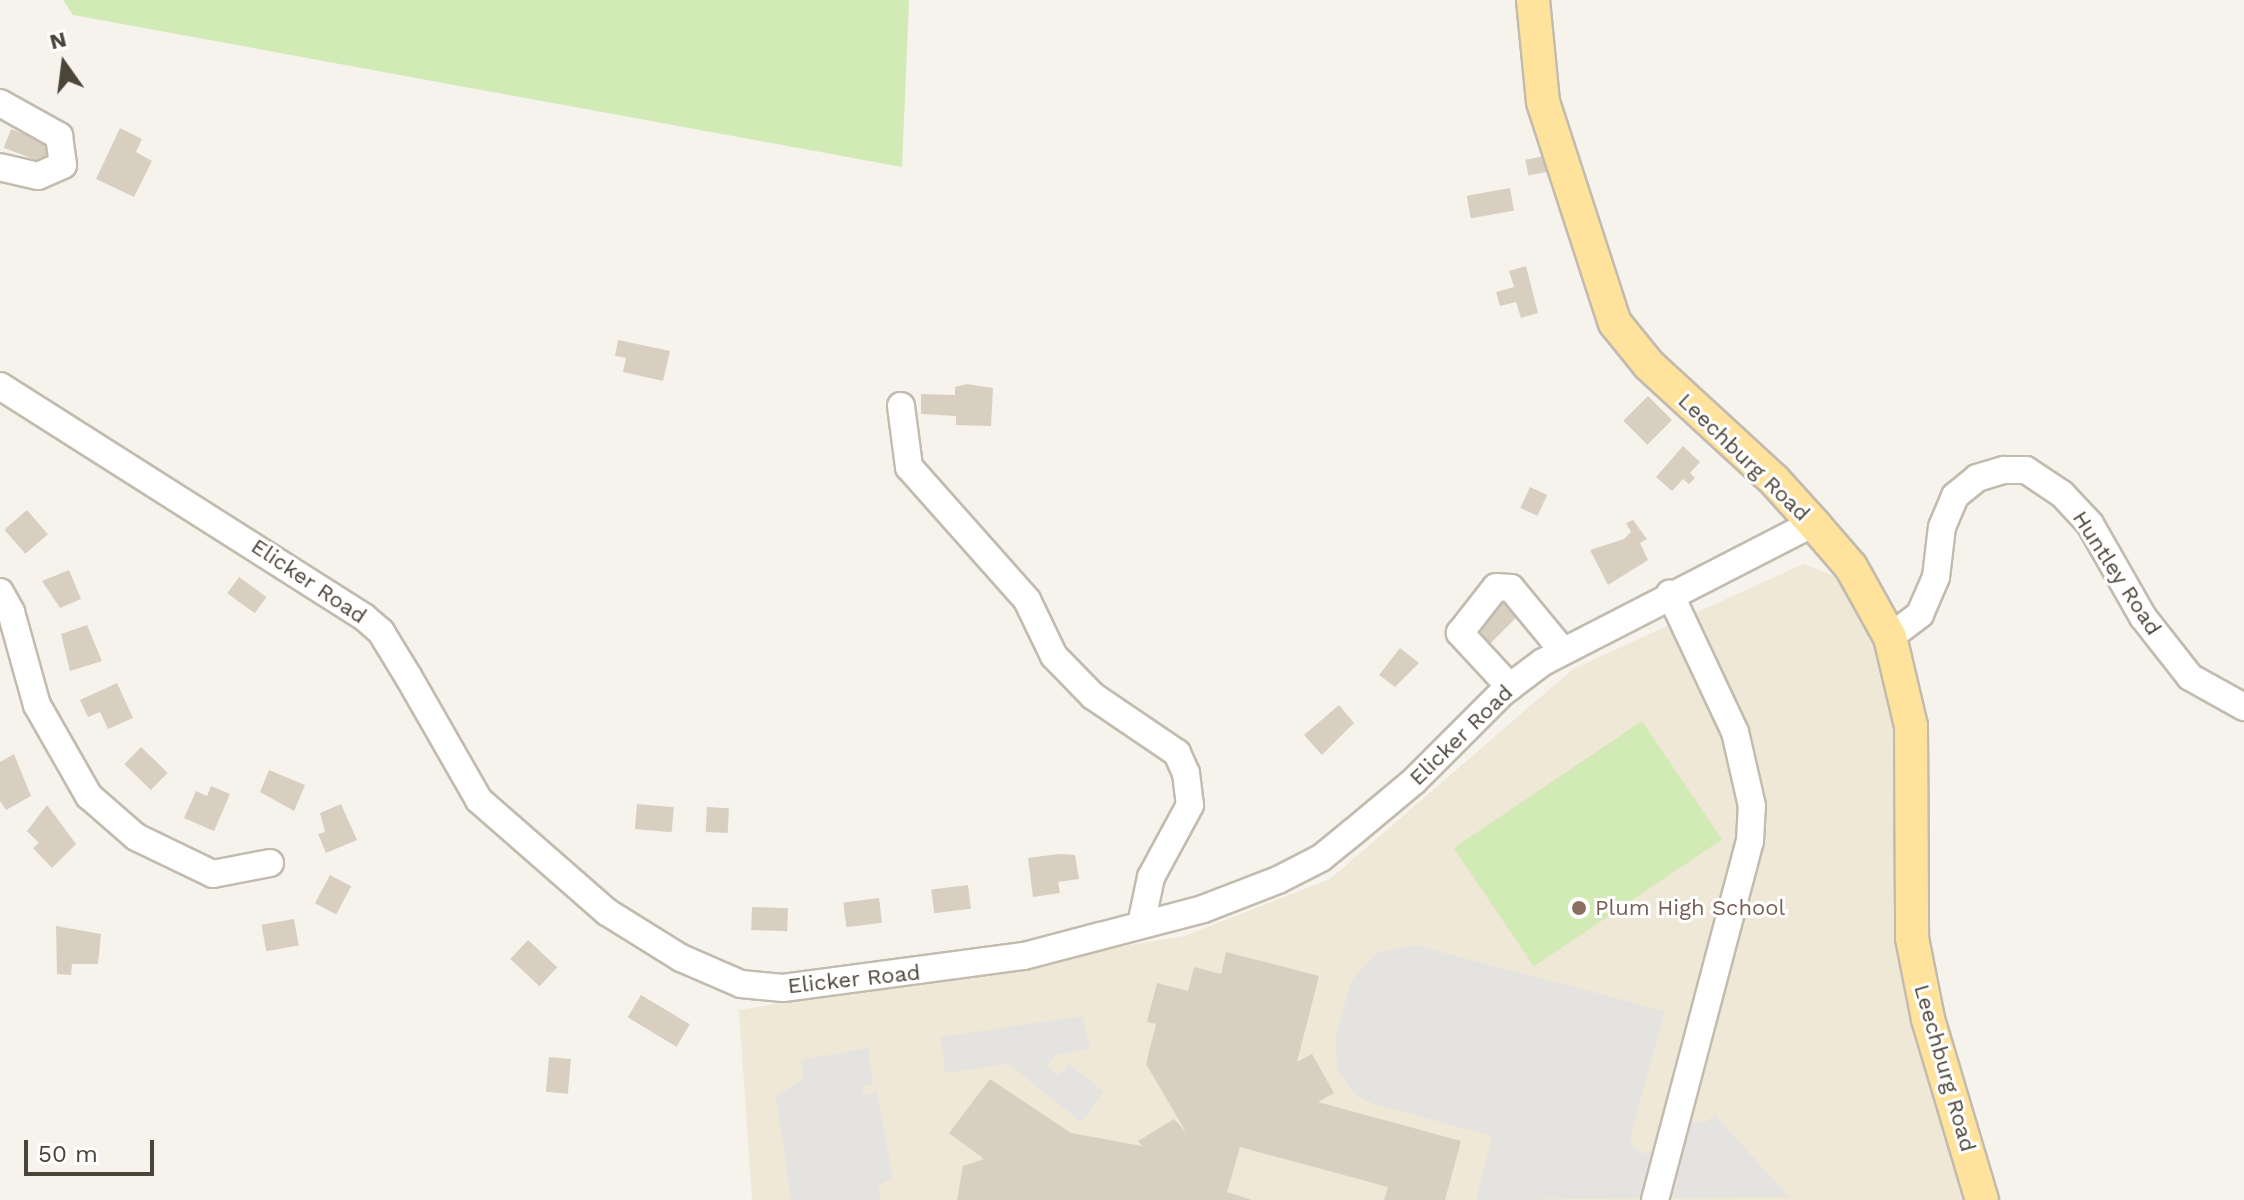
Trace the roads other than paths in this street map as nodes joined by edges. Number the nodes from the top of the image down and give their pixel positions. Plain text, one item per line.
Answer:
1 (1533, 0) edge
2 (0, 103) edge
3 (0, 167) edge
4 (0, 386) edge
5 (901, 406) dead end
6 (1813, 523) junction
7 (0, 592) edge
8 (1670, 594) junction
9 (1890, 637) junction
10 (1563, 651) junction
11 (1510, 687) junction
12 (2244, 707) edge
13 (270, 863) dead end
14 (1141, 925) junction
15 (1655, 1200) edge
16 (1982, 1200) edge

1 - 6 main road, Leechburg Road
2 - 3 street
4 - 14 street, Elicker Road
5 - 14 street
6 - 8 street, Elicker Road
6 - 9 main road, Leechburg Road
7 - 13 street
8 - 10 street, Elicker Road
8 - 15 street
9 - 12 street, Huntley Road
9 - 16 main road, Leechburg Road
10 - 11 street, Elicker Road
10 - 11 street
11 - 14 street, Elicker Road

